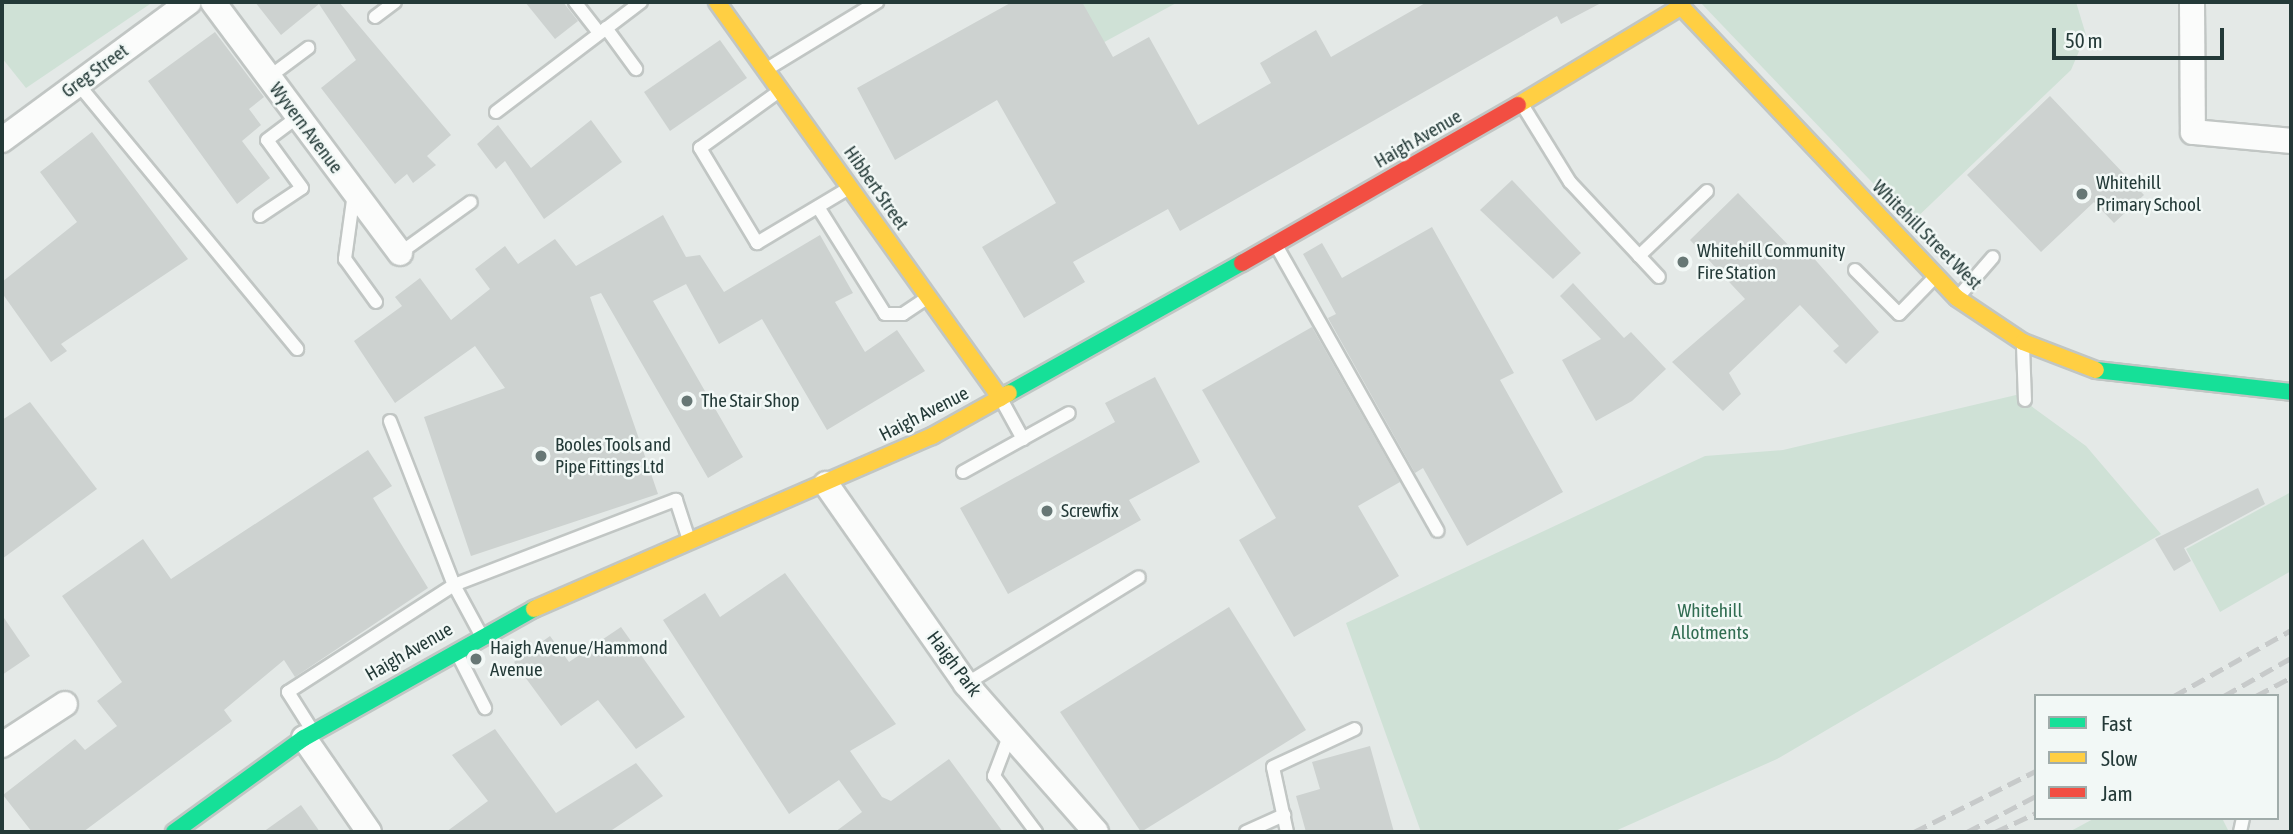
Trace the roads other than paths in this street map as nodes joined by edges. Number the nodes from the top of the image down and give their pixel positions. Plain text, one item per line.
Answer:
1 (189, 2) edge
2 (213, 2) edge
3 (396, 2) edge
4 (575, 2) edge
5 (641, 2) edge
6 (717, 2) edge
7 (877, 2) edge
8 (2192, 2) edge
9 (1679, 4) edge
10 (375, 17) dead end
11 (603, 31) junction
12 (308, 48) dead end
13 (636, 69) dead end
14 (766, 69) junction
15 (269, 77) junction
16 (78, 84) junction
17 (781, 90) junction
18 (1522, 103) junction
19 (496, 112) dead end
20 (298, 117) junction
21 (2, 140) edge
22 (2291, 141) edge
23 (849, 188) junction
24 (1707, 191) dead end
25 (354, 192) junction
26 (471, 202) dead end
27 (818, 207) junction
28 (260, 216) dead end
29 (1275, 244) junction
30 (400, 253) joint
31 (1639, 256) junction
32 (1993, 257) dead end
33 (1855, 270) dead end
34 (1936, 276) junction
35 (1659, 277) dead end
36 (927, 297) junction
37 (1957, 298) junction
38 (376, 302) dead end
39 (2023, 342) junction
40 (297, 349) dead end
41 (2291, 392) edge
42 (1000, 398) junction
43 (2025, 400) dead end
44 (1069, 413) dead end
45 (390, 421) dead end
46 (1023, 439) junction
47 (963, 472) dead end
48 (826, 484) junction
49 (1438, 531) dead end
50 (689, 536) junction
51 (1139, 577) dead end
52 (454, 585) junction
53 (481, 635) junction
54 (455, 649) junction
55 (966, 684) junction
56 (65, 704) dead end
57 (485, 708) dead end
58 (1355, 729) dead end
59 (1011, 733) junction
60 (308, 735) junction
61 (2, 745) edge
62 (1284, 815) junction
63 (174, 832) edge
64 (369, 832) edge
65 (1036, 832) edge
66 (1096, 832) edge
67 (1246, 832) edge
68 (1287, 832) edge

1 - 16 street, Greg Street
2 - 15 street, Wyvern Avenue
3 - 10 lane
4 - 11 lane
5 - 11 lane
6 - 14 street, Hibbert Street
7 - 14 lane
8 - 22 street
9 - 18 street, Haigh Avenue
9 - 34 street, Whitehill Street West
11 - 13 lane
11 - 19 lane
12 - 15 lane
14 - 17 street, Hibbert Street
15 - 20 street, Wyvern Avenue
16 - 21 street, Greg Street
16 - 40 lane
17 - 23 street, Hibbert Street
17 - 27 lane
18 - 29 street, Haigh Avenue
18 - 31 lane
20 - 25 street, Wyvern Avenue
20 - 28 lane
23 - 27 lane
23 - 36 street, Hibbert Street
24 - 31 lane
25 - 30 street, Wyvern Avenue
25 - 38 lane
26 - 30 lane
27 - 36 lane
29 - 42 street, Haigh Avenue
29 - 49 lane
31 - 35 lane
32 - 37 lane
33 - 34 lane
34 - 37 street, Whitehill Street West
36 - 42 street, Hibbert Street
37 - 39 street, Whitehill Street West
39 - 41 street, Whitehill Street West
39 - 43 lane
42 - 46 lane
42 - 48 street, Haigh Avenue
44 - 46 lane
45 - 52 lane
46 - 47 lane
48 - 50 street, Haigh Avenue
48 - 55 street, Haigh Park
50 - 52 lane
50 - 53 street, Haigh Avenue
51 - 55 lane
52 - 53 lane
52 - 60 lane
53 - 54 street, Haigh Avenue
54 - 57 lane
54 - 60 street, Haigh Avenue
55 - 59 street, Haigh Park
56 - 61 street
58 - 62 lane
59 - 65 lane
59 - 66 street, Haigh Park
60 - 63 street, Haigh Avenue
60 - 64 street
62 - 67 lane
62 - 68 lane

